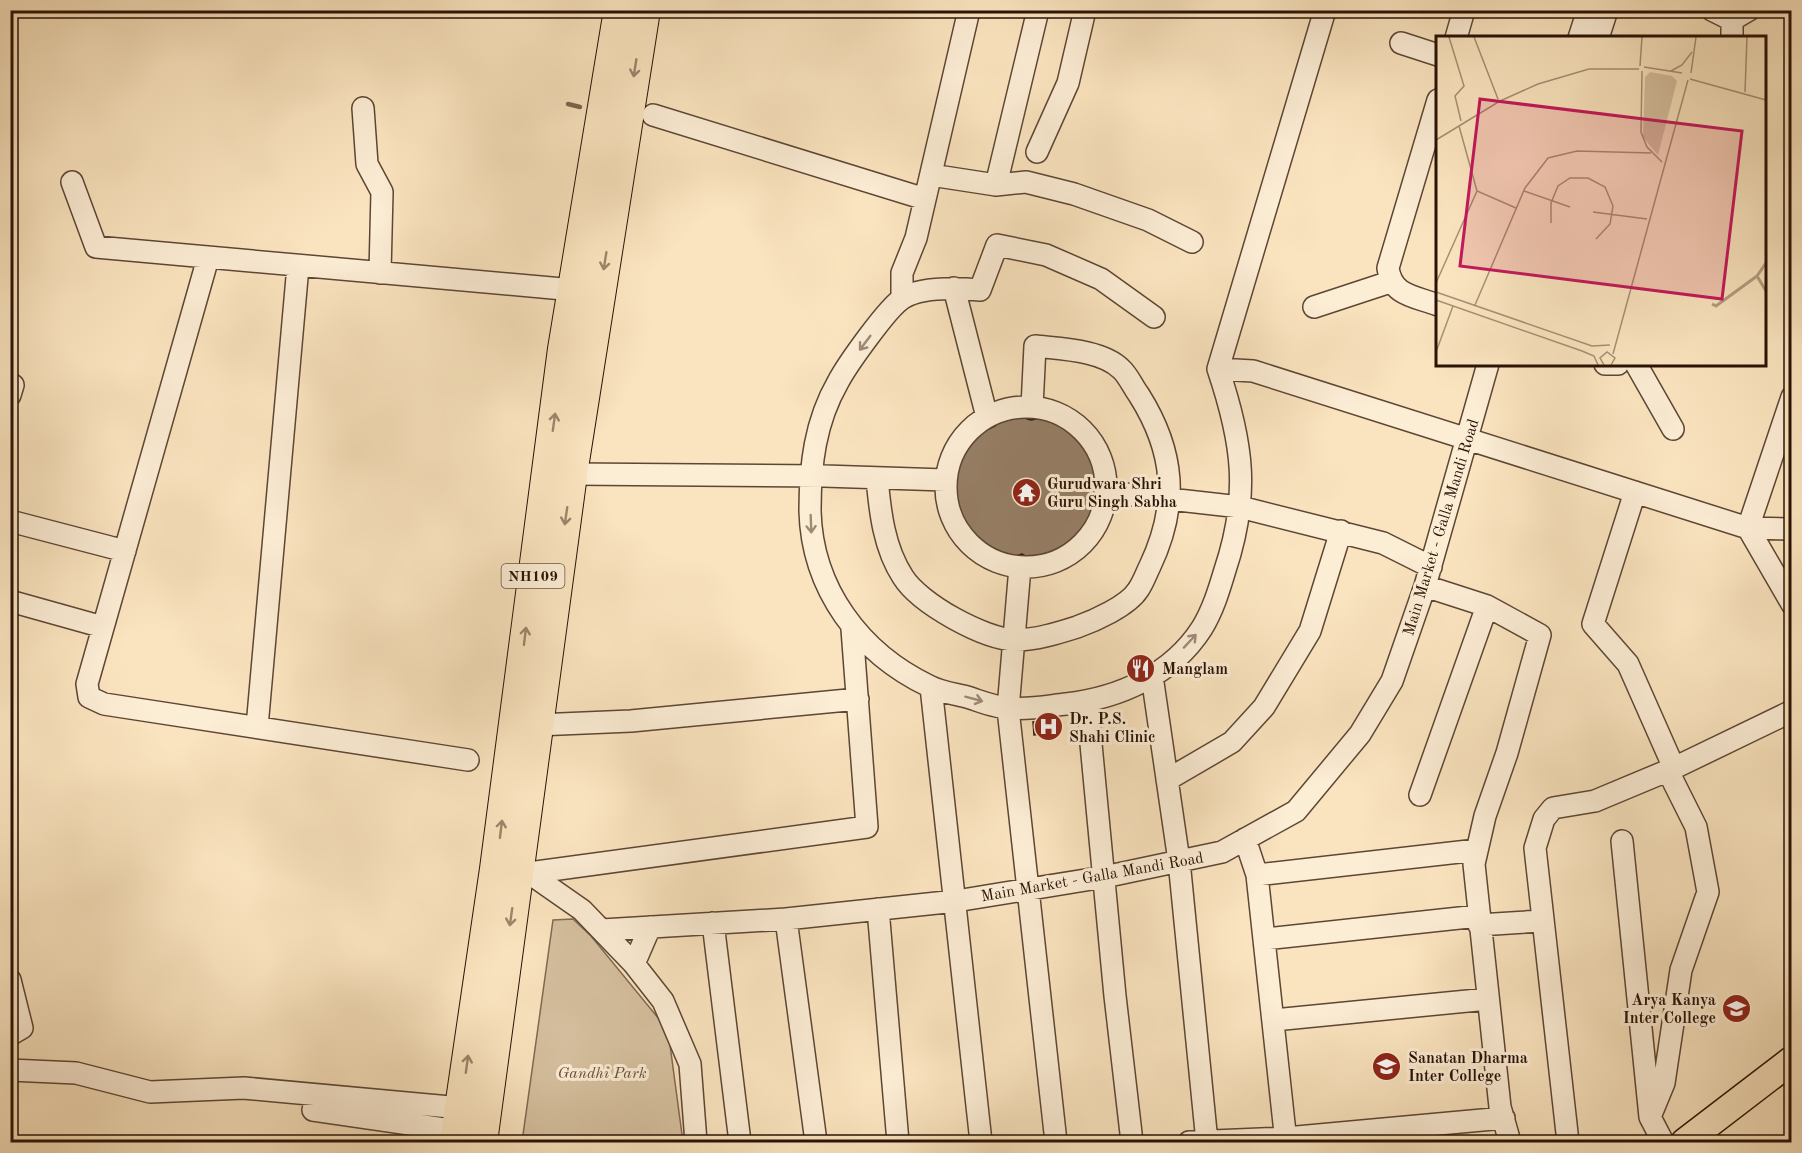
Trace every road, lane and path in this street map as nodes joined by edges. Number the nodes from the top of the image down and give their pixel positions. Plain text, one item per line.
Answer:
1 (620, 10) edge
2 (644, 10) edge
3 (969, 10) edge
4 (1038, 10) edge
5 (1085, 10) edge
6 (1325, 10) edge
7 (1464, 10) edge
8 (1588, 10) edge
9 (1607, 10) edge
10 (1712, 10) edge
11 (1738, 23) edge
12 (1457, 36) edge
13 (1580, 36) edge
14 (1600, 36) edge
15 (1401, 43) dead end
16 (1436, 55) edge
17 (1436, 103) edge
18 (363, 108) dead end
19 (653, 115) dead end
20 (1037, 152) dead end
21 (931, 175) junction
22 (72, 182) dead end
23 (996, 185) junction
24 (925, 199) junction
25 (1192, 242) dead end
26 (208, 258) junction
27 (298, 266) junction
28 (380, 273) junction
29 (1390, 282) junction
30 (954, 288) junction
31 (574, 290) junction
32 (902, 298) junction
33 (1436, 305) edge
34 (1314, 307) dead end
35 (1154, 317) dead end
36 (577, 351) junction
37 (1487, 366) edge
38 (1637, 366) edge
39 (1218, 369) junction
40 (1791, 397) edge
41 (1032, 407) junction
42 (987, 417) junction
43 (1673, 429) dead end
44 (1467, 440) junction
45 (559, 473) junction
46 (810, 476) junction
47 (877, 478) junction
48 (945, 480) junction
49 (1107, 492) junction
50 (1635, 492) junction
51 (1171, 498) junction
52 (1240, 507) junction
53 (10, 521) edge
54 (1748, 528) junction
55 (1791, 529) edge
56 (1341, 531) junction
57 (125, 551) junction
58 (1020, 567) junction
59 (1428, 576) junction
60 (10, 601) edge
61 (1791, 604) edge
62 (1487, 606) junction
63 (103, 627) junction
64 (852, 629) junction
65 (1014, 640) junction
66 (1152, 676) junction
67 (931, 687) junction
68 (858, 699) junction
69 (1087, 702) junction
70 (1008, 709) junction
71 (1791, 711) edge
72 (537, 725) junction
73 (257, 727) junction
74 (468, 760) dead end
75 (1671, 770) junction
76 (1167, 780) junction
77 (1419, 795) dead end
78 (1245, 839) junction
79 (1622, 841) dead end
80 (1477, 850) junction
81 (1179, 861) junction
82 (514, 872) junction
83 (1257, 875) junction
84 (1104, 877) junction
85 (1027, 889) junction
86 (956, 901) junction
87 (878, 909) junction
88 (786, 919) junction
89 (1479, 921) junction
90 (1541, 921) junction
91 (713, 923) junction
92 (650, 927) junction
93 (602, 930) junction
94 (1265, 939) junction
95 (634, 964) junction
96 (10, 980) edge
97 (1488, 999) junction
98 (1274, 1020) junction
99 (10, 1035) edge
100 (1791, 1059) edge
101 (10, 1070) edge
102 (1791, 1082) edge
103 (313, 1110) dead end
104 (1650, 1117) junction
105 (1504, 1118) junction
106 (464, 1131) edge
107 (1360, 1137) edge
108 (1286, 1140) edge
109 (1201, 1142) edge
110 (696, 1143) edge
111 (740, 1143) edge
112 (816, 1143) edge
113 (898, 1143) edge
114 (981, 1143) edge
115 (1056, 1143) edge
116 (1132, 1143) edge
117 (1510, 1143) edge
118 (1568, 1143) edge
119 (1664, 1143) edge
120 (1685, 1143) edge
121 (1714, 1143) edge

1 - 31 highway, NH109
2 -> 36 highway, NH109
3 - 21 street
4 - 23 street
5 - 20 street
6 - 39 street
7 - 12 street
8 - 13 street
9 - 14 street
10 - 11 street
15 - 16 street
17 - 29 street
18 - 28 street
19 - 24 street
21 - 23 street
21 - 24 street
22 - 26 street
23 - 25 street
24 - 32 street
26 - 27 street
26 - 57 street
27 - 28 street
27 - 73 street
28 - 31 street
29 - 33 street
29 - 34 street
30 - 32 street
30 - 35 street
30 - 42 street
31 - 36 highway, NH109
32 -> 46 street
36 - 45 highway, NH109
37 - 44 street, Main Market - Galla Mandi Road
38 - 43 street
39 - 44 street
39 - 52 street
40 - 54 street
41 - 42 street
41 - 49 street
41 - 51 street
42 - 48 street
44 - 50 street
44 - 59 street, Main Market - Galla Mandi Road
45 - 46 street
45 -> 72 highway, NH109
82 -> 45 highway, NH109
46 - 47 street
46 -> 64 street
47 - 48 street
47 - 65 street
48 - 58 street
49 - 51 street
49 - 58 street
50 - 54 street
50 - 75 street
51 - 52 street
51 - 65 street
52 - 56 street
66 -> 52 street
53 - 57 street
54 - 55 street
54 - 61 street
56 - 59 street
56 - 76 street
57 - 63 street
58 - 65 street
59 - 62 street
59 - 78 street, Main Market - Galla Mandi Road
60 - 63 street
62 - 77 street
62 - 80 street
63 - 73 street
64 - 67 street
64 - 68 street
65 - 70 street
66 - 69 street
66 - 76 street
67 -> 70 street
67 - 86 street
68 - 72 street
68 - 82 street
69 - 70 street
69 - 84 street
70 - 85 street
71 - 75 street
72 - 82 highway, NH109
73 - 74 street
75 - 90 street
75 - 104 street
76 - 81 street
78 - 81 street, Main Market - Galla Mandi Road
78 - 83 street
79 - 104 street
80 - 83 street
80 - 89 street
81 - 84 street, Main Market - Galla Mandi Road
81 - 109 street
82 - 93 street
82 - 106 highway, NH109
83 - 94 street
84 - 85 street, Main Market - Galla Mandi Road
84 - 116 street
85 - 86 street, Main Market - Galla Mandi Road
85 - 115 street
86 - 87 street, Main Market - Galla Mandi Road
86 - 114 street
87 - 88 street, Main Market - Galla Mandi Road
87 - 113 street
88 - 91 street, Main Market - Galla Mandi Road
88 - 112 street
89 - 90 street
89 - 94 street
89 - 97 street
90 - 118 street
91 - 92 street, Main Market - Galla Mandi Road
91 - 111 street
92 - 93 street, Main Market - Galla Mandi Road
92 - 95 street
93 - 95 street
94 - 98 street
95 - 110 street
96 - 99 street
97 - 98 street
97 - 105 street
98 - 108 street
100 - 120 main road
101 - 106 street
102 - 121 main road
103 - 106 street
104 - 119 street
105 - 107 street
105 - 117 street
107 - 108 street
108 - 109 street

